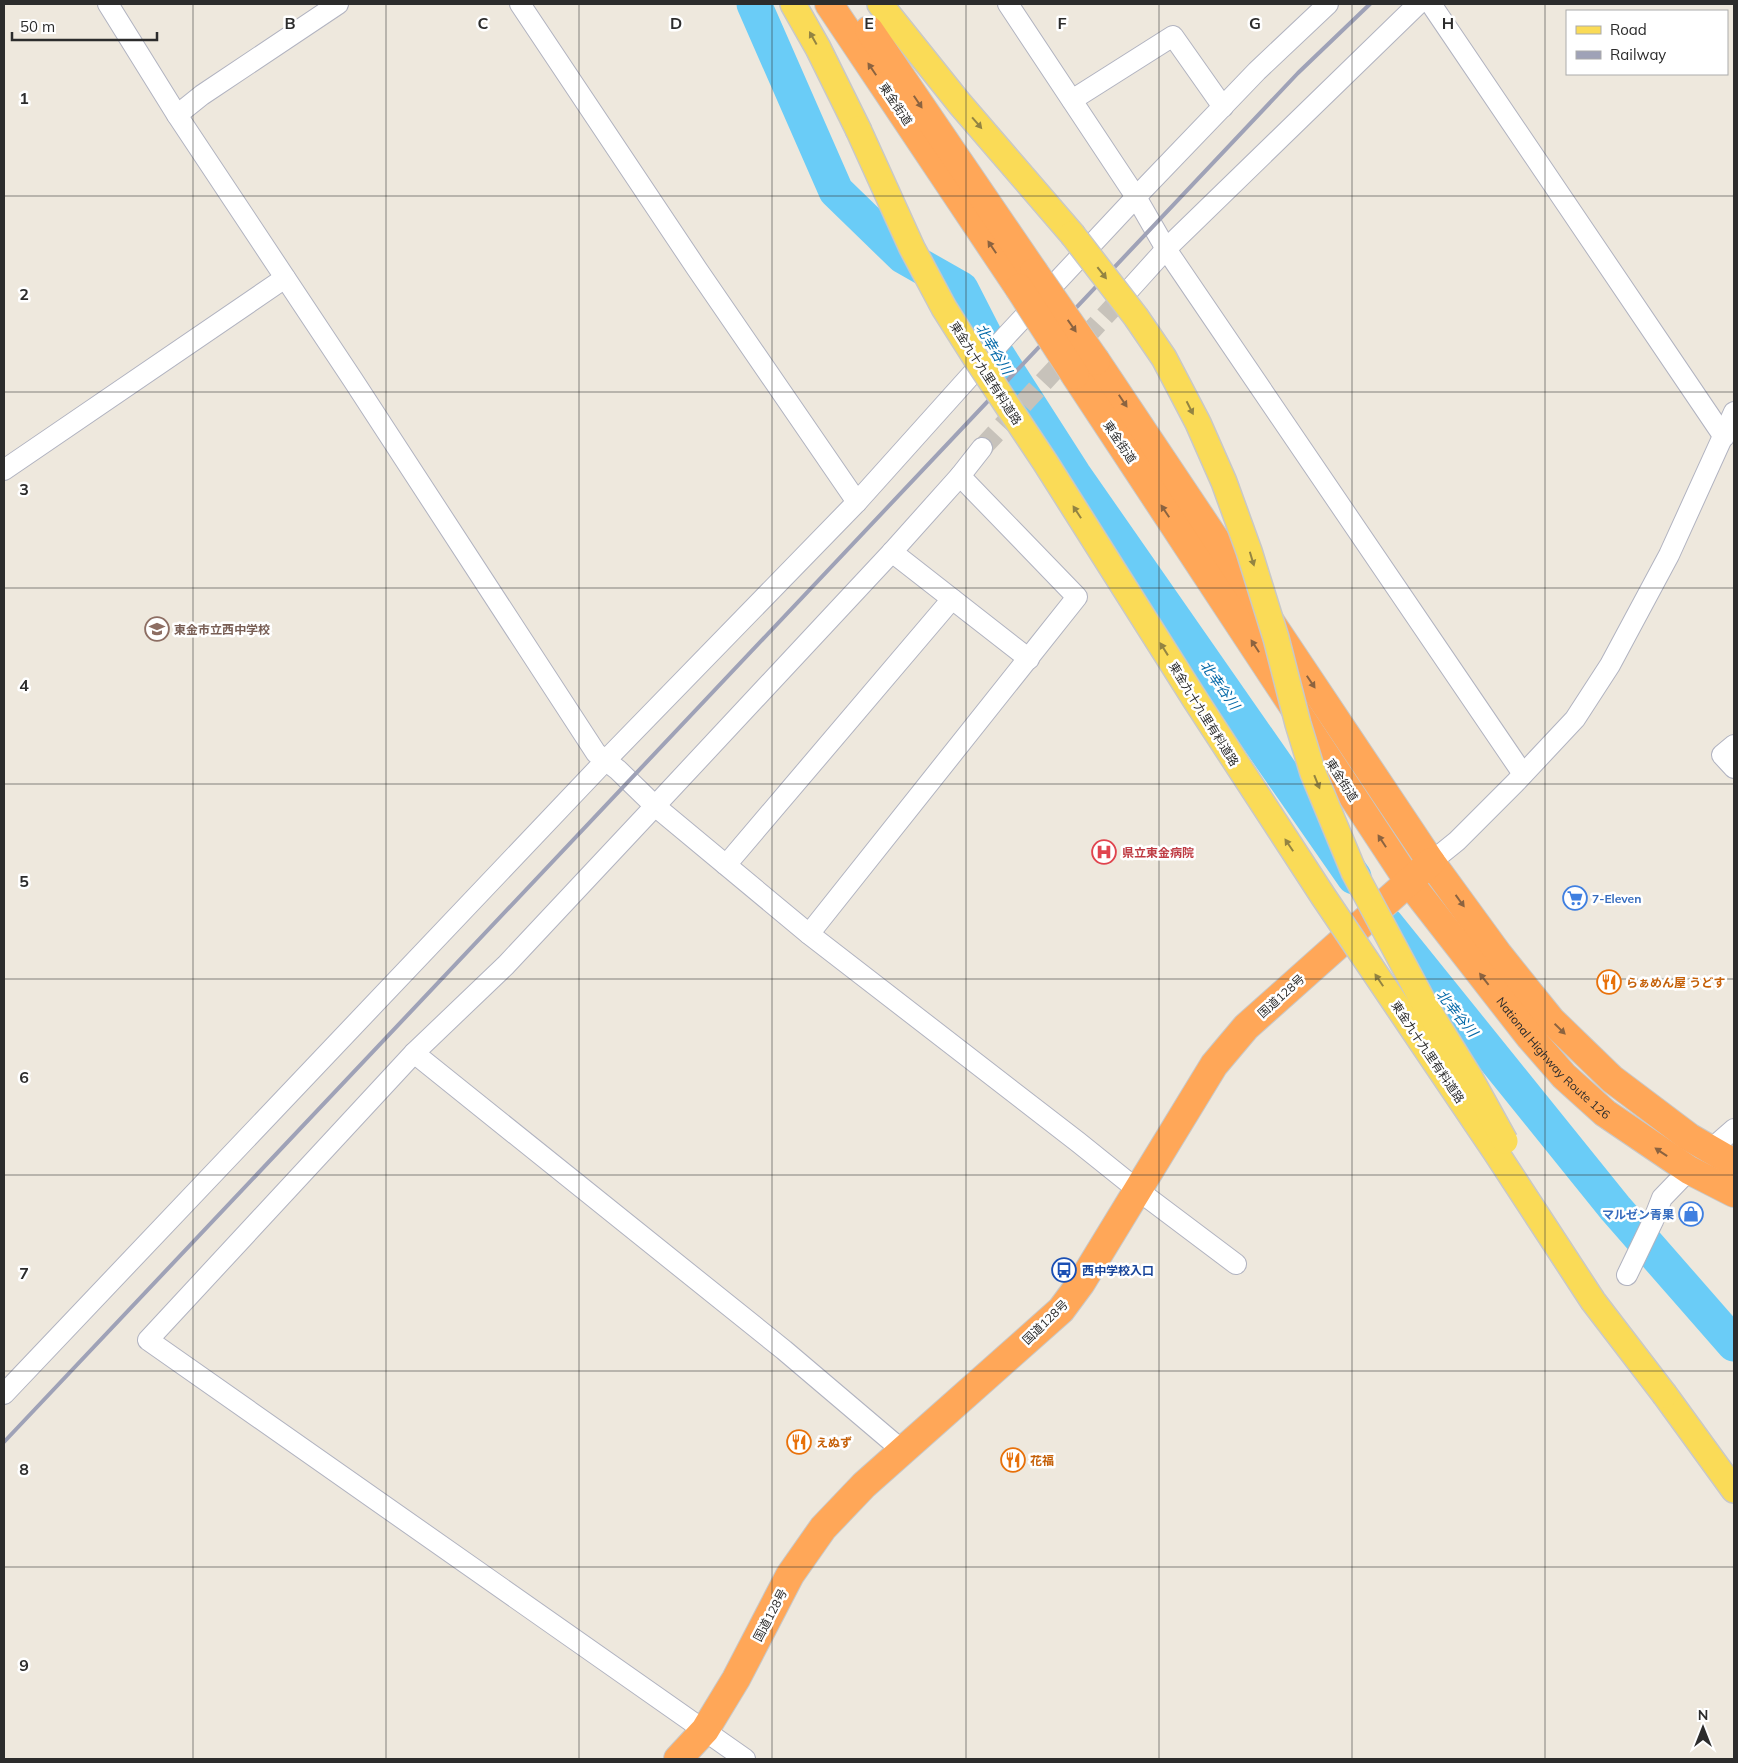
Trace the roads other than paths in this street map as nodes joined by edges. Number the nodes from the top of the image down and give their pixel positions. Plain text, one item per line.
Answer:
1 (108, 4) edge
2 (338, 4) edge
3 (520, 4) edge
4 (793, 4) edge
5 (829, 4) edge
6 (851, 4) edge
7 (880, 4) edge
8 (1008, 4) edge
9 (1328, 4) edge
10 (1418, 4) edge
11 (1431, 4) edge
12 (1072, 100) junction
13 (1223, 107) junction
14 (177, 115) junction
15 (1136, 197) junction
16 (1166, 250) junction
17 (285, 278) junction
18 (1026, 280) junction
19 (1129, 290) tunnel mouth
20 (1085, 368) junction
21 (1734, 412) edge
22 (1724, 437) junction
23 (982, 448) tunnel mouth
24 (4, 470) edge
25 (960, 476) junction
26 (857, 502) junction
27 (892, 552) junction
28 (952, 599) junction
29 (1029, 659) junction
30 (1734, 746) edge
31 (606, 760) junction
32 (1734, 768) edge
33 (1522, 774) junction
34 (655, 806) junction
35 (1431, 862) junction
36 (726, 865) junction
37 (1409, 882) junction
38 (809, 934) junction
39 (414, 1052) junction
40 (1734, 1129) edge
41 (1710, 1150) junction
42 (1734, 1163) edge
43 (1689, 1170) junction
44 (1139, 1191) junction
45 (1734, 1193) edge
46 (1236, 1264) dead end
47 (1627, 1275) dead end
48 (4, 1394) edge
49 (1665, 1394) junction
50 (903, 1451) junction
51 (1734, 1490) edge
52 (704, 1730) junction
53 (678, 1759) edge
54 (745, 1759) edge

1 - 14 street
2 - 14 street
3 - 26 street
49 -> 4 main road, 東金九十九里有料道路, bridge
18 -> 5 highway, 東金街道
6 -> 18 highway, 東金街道
7 -> 49 main road, 東金九十九里有料道路, bridge
8 - 12 street
9 - 13 street
10 - 16 street
11 - 22 street
12 - 13 street
12 - 15 street
13 - 15 street
14 - 17 street
15 - 16 street
15 - 26 street
16 - 19 street
16 - 33 street
17 - 24 street
17 - 31 street
18 - 20 highway, 東金街道, bridge
20 -> 35 highway, 東金街道
37 -> 20 highway, 東金街道
21 - 22 street
22 - 33 street
23 - 25 street
25 - 27 street
25 - 29 street
26 - 31 street
27 - 28 street
27 - 34 street
28 - 29 street
28 - 36 street
29 - 38 street
30 - 32 street
31 - 34 street
31 - 48 street
33 - 35 street
34 - 36 street
34 - 39 street
35 - 37 highway, 国道128号
35 -> 41 highway, National Highway Route 126
36 - 38 street
43 -> 37 highway, National Highway Route 126
37 - 44 highway, 国道128号
38 - 44 street
39 - 50 street
39 - 52 street
40 - 41 street
41 - 42 highway, National Highway Route 126
43 - 45 highway, National Highway Route 126
43 - 47 street
44 - 46 street
44 - 50 highway, 国道128号
49 - 51 main road, 東金九十九里有料道路
50 - 52 highway, 国道128号
52 - 53 highway, 国道128号
52 - 54 street

